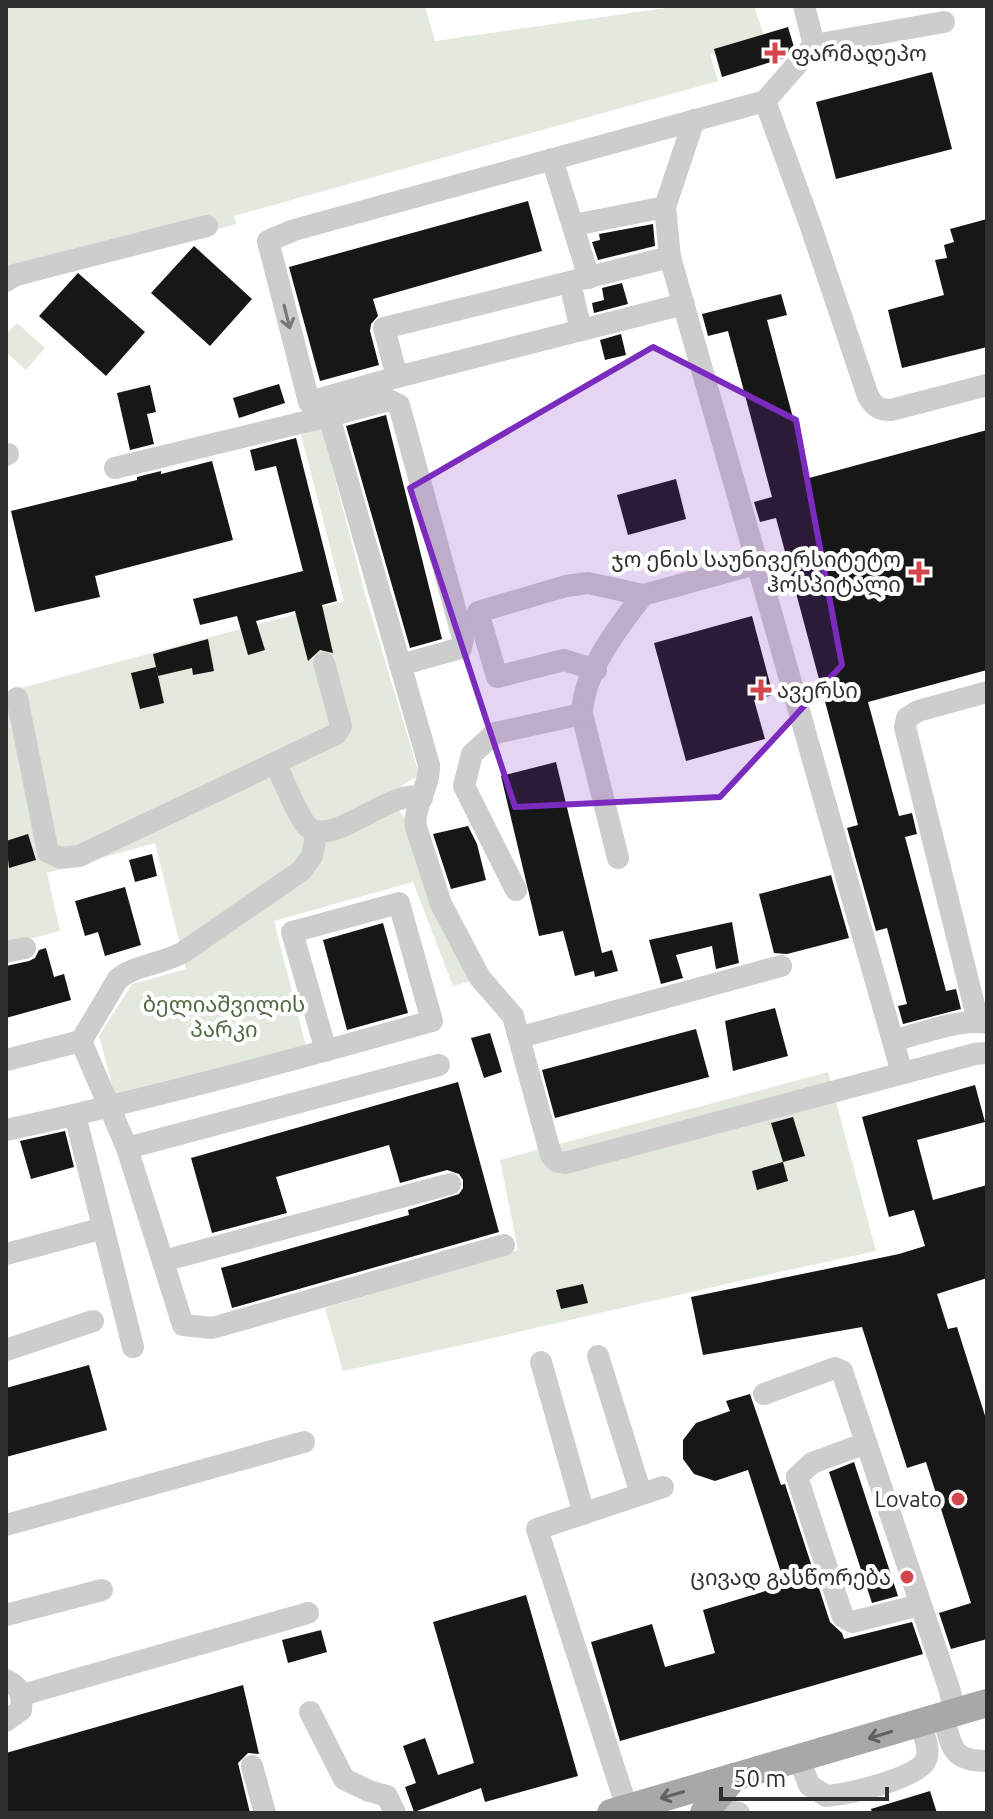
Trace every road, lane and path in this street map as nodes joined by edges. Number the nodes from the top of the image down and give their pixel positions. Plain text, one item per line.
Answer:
1 (804, 6) edge
2 (944, 22) dead end
3 (814, 45) junction
4 (765, 101) junction
5 (694, 120) junction
6 (552, 159) junction
7 (665, 207) junction
8 (574, 225) junction
9 (207, 226) dead end
10 (670, 257) junction
11 (6, 281) edge
12 (579, 281) junction
13 (684, 304) junction
14 (581, 330) junction
15 (397, 377) junction
16 (987, 385) edge
17 (329, 416) junction
18 (115, 468) dead end
19 (756, 564) junction
20 (643, 595) junction
21 (324, 663) dead end
22 (400, 665) junction
23 (596, 670) junction
24 (987, 692) edge
25 (17, 698) dead end
26 (582, 714) junction
27 (275, 763) junction
28 (422, 798) junction
29 (317, 831) junction
30 (618, 858) dead end
31 (516, 890) dead end
32 (781, 966) dead end
33 (983, 1022) edge
34 (521, 1037) junction
35 (81, 1041) junction
36 (893, 1041) junction
37 (326, 1051) junction
38 (987, 1053) edge
39 (6, 1060) edge
40 (439, 1065) dead end
41 (902, 1073) junction
42 (108, 1107) junction
43 (75, 1115) junction
44 (6, 1130) edge
45 (127, 1148) junction
46 (450, 1184) dead end
47 (103, 1228) junction
48 (504, 1245) dead end
49 (6, 1254) edge
50 (163, 1261) junction
51 (93, 1321) dead end
52 (133, 1347) dead end
53 (6, 1350) edge
54 (598, 1356) dead end
55 (541, 1362) dead end
56 (764, 1394) dead end
57 (304, 1442) dead end
58 (866, 1443) junction
59 (663, 1487) dead end
60 (641, 1494) junction
61 (584, 1514) junction
62 (6, 1525) edge
63 (102, 1590) dead end
64 (920, 1605) junction
65 (308, 1613) dead end
66 (6, 1615) edge
67 (14, 1688) edge
68 (987, 1703) edge
69 (310, 1712) dead end
70 (939, 1717) junction
71 (6, 1721) edge
72 (799, 1758) junction
73 (987, 1761) edge
74 (252, 1766) dead end
75 (734, 1777) junction
76 (707, 1810) edge
77 (619, 1811) edge
78 (265, 1813) edge
79 (395, 1813) edge
80 (739, 1813) edge

1 - 3 street
2 - 3 street
3 - 4 street
4 - 5 street
4 - 16 street
5 - 6 street
5 - 7 street
6 - 8 street
6 -> 15 street
7 - 8 street
7 - 10 street
8 - 12 street
9 - 11 street
10 - 12 street
10 - 13 street
12 - 14 street
12 - 15 street
13 - 14 street
13 - 19 street
14 - 15 street
17 - 18 street
17 - 22 street
17 - 22 street
19 - 20 street
19 - 36 street
20 - 23 street
20 - 23 street
21 - 27 street
22 - 28 street
23 - 26 street
24 - 33 street
25 - 27 street
26 - 30 street
26 - 31 street
27 - 29 street
28 - 29 street
28 - 34 street
29 - 35 street
32 - 34 street
33 - 36 street
34 - 41 street
35 - 39 street
35 - 42 street
36 - 41 street
37 - 37 street
37 - 42 street
38 - 41 street
40 - 45 street
42 - 43 street
42 - 45 street
43 - 44 street
43 - 47 street
45 - 50 street
46 - 50 street
47 - 49 street
47 - 52 street
48 - 50 street
51 - 53 street
54 - 60 street
55 - 61 street
56 - 58 street
57 - 62 street
58 - 64 street
58 - 64 street
59 - 60 street
60 - 61 street
61 - 77 street
63 - 66 street
64 - 70 street
65 - 67 street
67 - 71 street
68 - 70 main road
69 - 79 street
70 -> 72 main road
70 - 72 street
70 - 73 street
72 - 75 main road
74 - 78 street
75 - 76 main road
75 -> 77 main road
76 - 80 street

